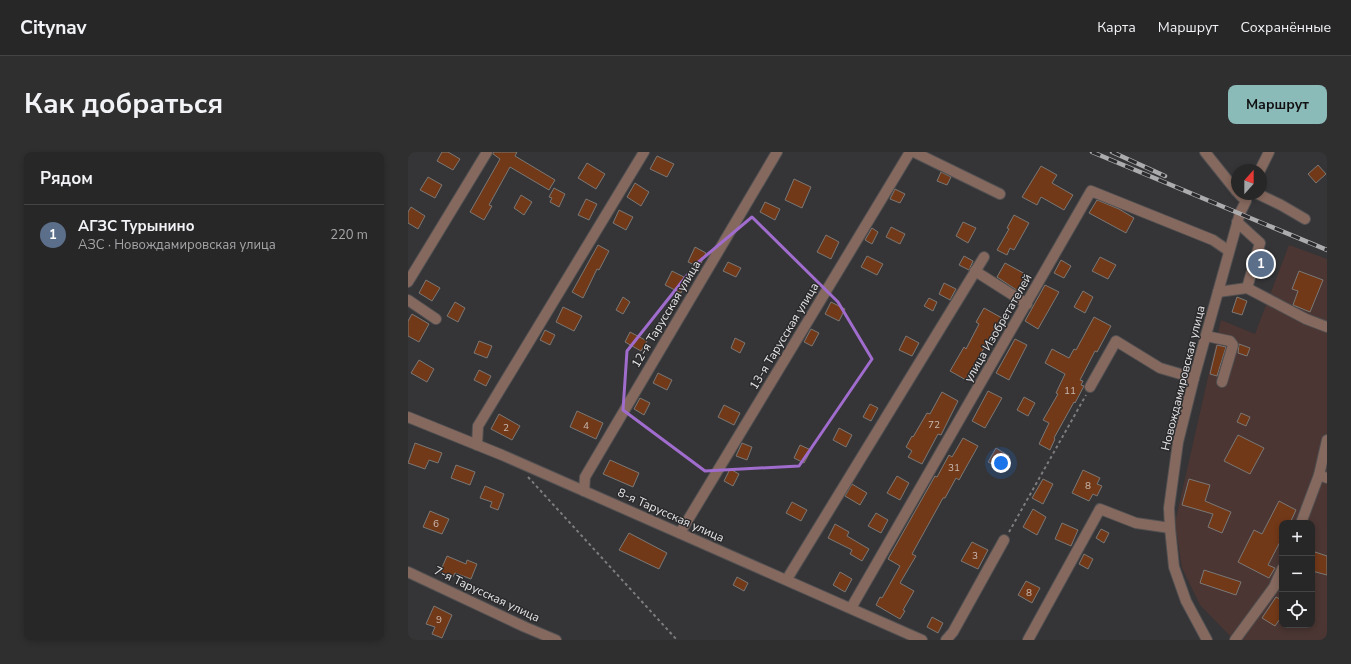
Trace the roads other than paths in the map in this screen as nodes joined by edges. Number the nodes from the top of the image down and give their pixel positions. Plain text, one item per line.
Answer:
1 (644, 152) edge
2 (777, 152) edge
3 (910, 152) edge
4 (914, 152) edge
5 (1205, 152) edge
6 (1269, 152) edge
7 (482, 154) edge
8 (1263, 164) edge
9 (1231, 184) edge
10 (1000, 194) dead end
11 (1267, 198) edge
12 (1244, 200) edge
13 (1305, 219) dead end
14 (1237, 222) junction
15 (1229, 250) junction
16 (984, 257) dead end
17 (975, 271) junction
18 (408, 282) edge
19 (1247, 288) junction
20 (1218, 292) junction
21 (408, 300) edge
22 (1027, 304) junction
23 (436, 319) dead end
24 (1327, 327) edge
25 (1206, 336) junction
26 (1194, 378) junction
27 (1222, 382) dead end
28 (1090, 387) road end
29 (408, 417) edge
30 (1327, 440) edge
31 (477, 445) junction
32 (1323, 476) edge
33 (584, 491) junction
34 (1303, 520) edge
35 (1170, 528) junction
36 (680, 532) junction
37 (1004, 540) road end
38 (408, 572) edge
39 (1279, 576) edge
40 (787, 579) junction
41 (851, 608) junction
42 (556, 640) edge
43 (922, 640) edge
44 (946, 640) edge
45 (1028, 640) edge
46 (1207, 640) edge
47 (1235, 640) edge

1 - 31 street
2 - 33 street, 12-я Тарусская улица
3 - 36 street, 13-я Тарусская улица
4 - 10 street
5 - 9 street
6 - 8 street
7 - 18 street
11 - 13 street
12 - 14 street, Новождамировская улица
14 - 15 street, Новождамировская улица
14 - 19 street
15 - 20 street, Новождамировская улица
15 - 22 street, улица Изобретателей
16 - 17 street
17 - 22 street
17 - 40 street
19 - 20 street
19 - 24 street
20 - 25 street, Новождамировская улица
21 - 23 street
22 - 41 street, улица Изобретателей
25 - 26 street, Новождамировская улица
25 - 27 street
26 - 28 street
26 - 35 street, Новождамировская улица
29 - 31 street, 8-я Тарусская улица
30 - 32 street
31 - 33 street, 8-я Тарусская улица
32 - 34 street
33 - 36 street, 8-я Тарусская улица
35 - 45 street
35 - 46 street, Новождамировская улица
36 - 40 street, 8-я Тарусская улица
37 - 44 street
38 - 42 street, 7-я Тарусская улица
39 - 47 street
40 - 41 street, 8-я Тарусская улица
41 - 43 street, 8-я Тарусская улица

